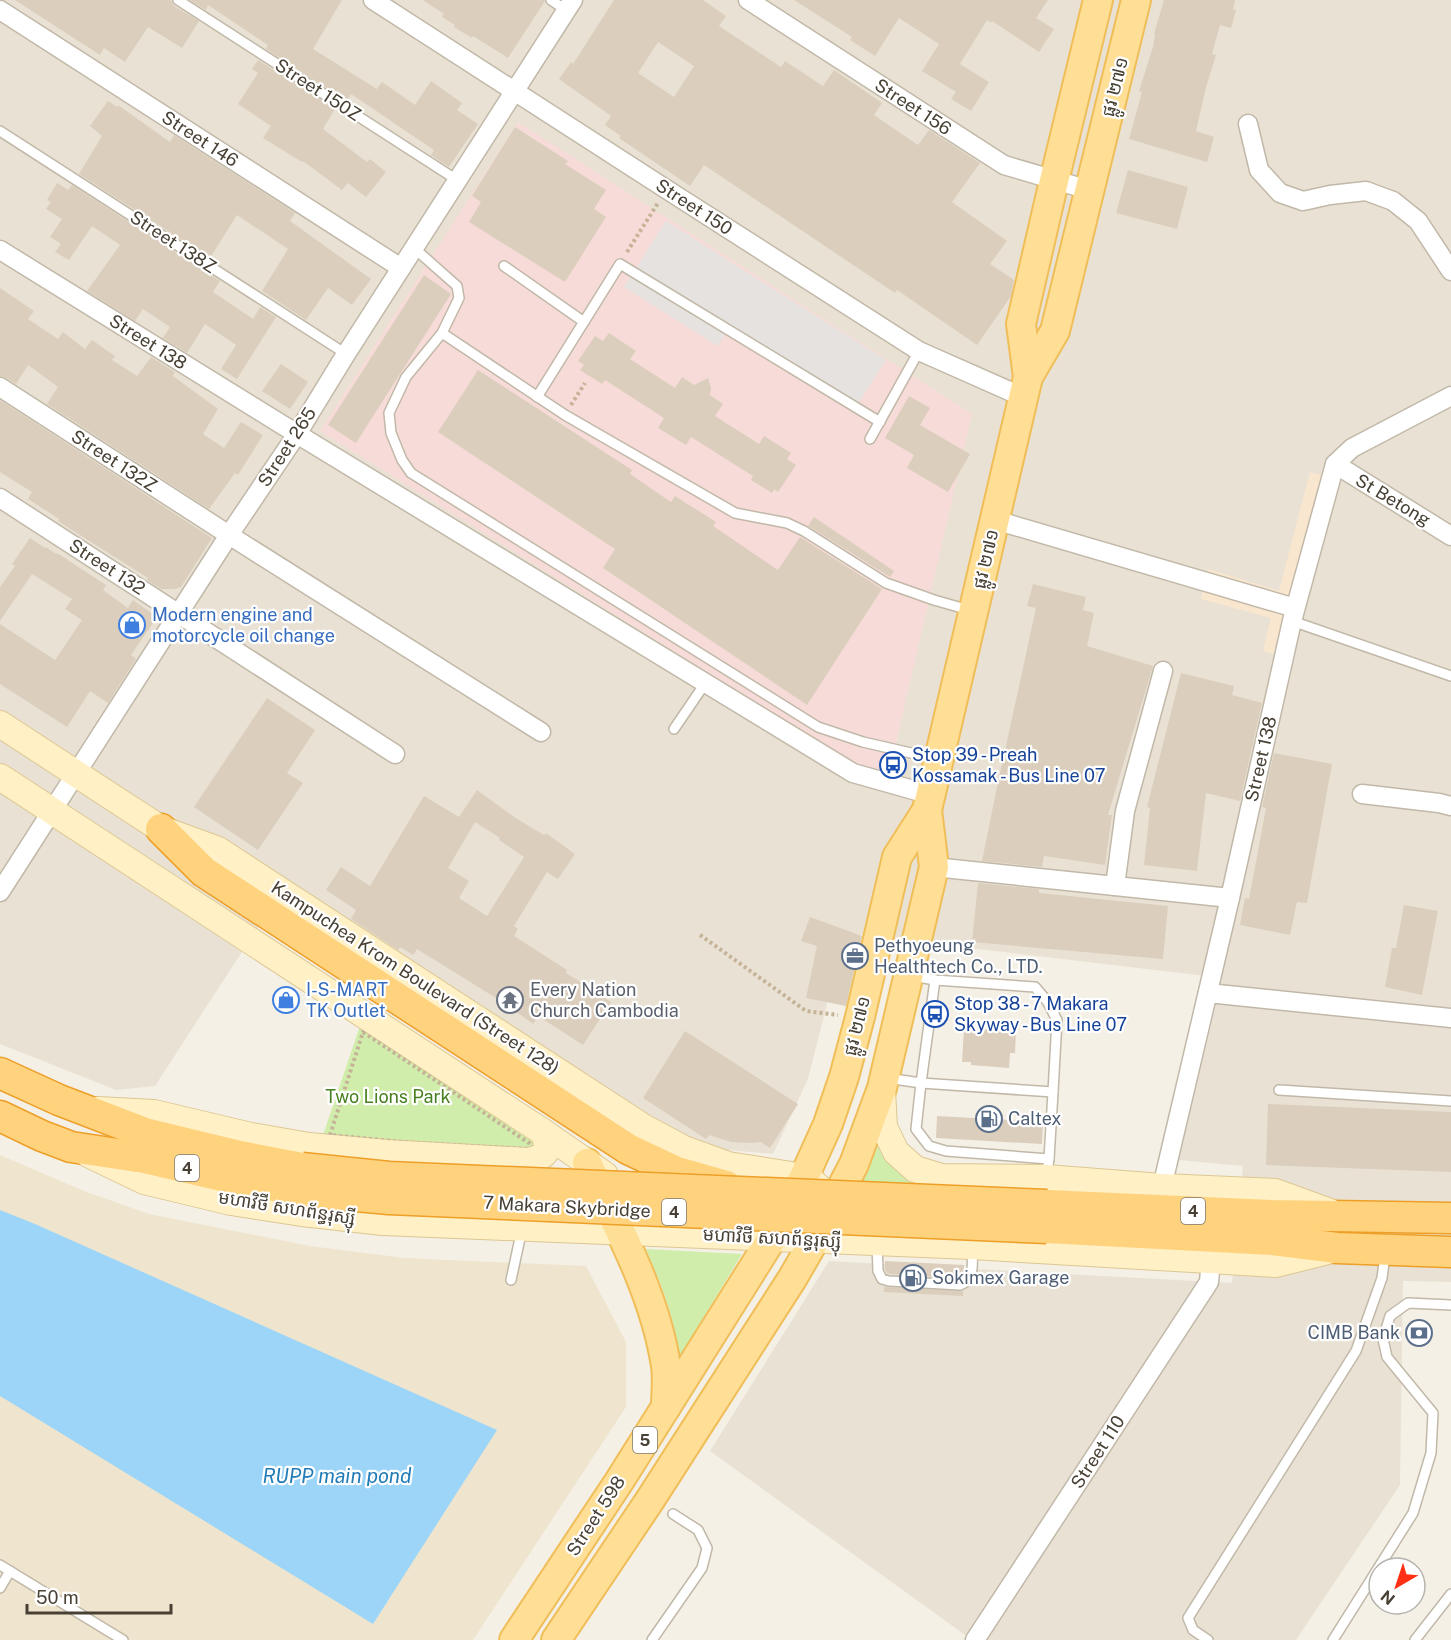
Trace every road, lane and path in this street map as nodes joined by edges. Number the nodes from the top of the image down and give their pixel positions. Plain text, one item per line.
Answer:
1 (178, 0) edge
2 (374, 0) edge
3 (551, 0) edge
4 (748, 0) edge
5 (1098, 0) edge
6 (1137, 0) edge
7 (570, 5) edge
8 (0, 10) edge
9 (514, 91) junction
10 (1248, 124) dead end
11 (0, 131) edge
12 (457, 180) junction
13 (1053, 181) junction
14 (666, 189) junction
15 (1089, 190) junction
16 (414, 248) junction
17 (0, 250) edge
18 (620, 264) junction
19 (504, 266) dead end
20 (401, 268) junction
21 (1451, 271) edge
22 (584, 322) junction
23 (442, 333) junction
24 (919, 351) junction
25 (346, 354) junction
26 (585, 383) dead end
27 (0, 387) edge
28 (1025, 387) junction
29 (1451, 396) edge
30 (537, 398) junction
31 (565, 415) junction
32 (880, 422) junction
33 (297, 434) junction
34 (870, 439) dead end
35 (1335, 464) junction
36 (0, 498) edge
37 (995, 520) junction
38 (229, 536) junction
39 (1451, 536) edge
40 (974, 611) junction
41 (179, 614) junction
42 (1294, 615) junction
43 (1163, 671) dead end
44 (1451, 676) edge
45 (706, 682) junction
46 (0, 724) edge
47 (674, 729) dead end
48 (541, 732) dead end
49 (394, 754) dead end
50 (939, 760) junction
51 (76, 773) junction
52 (0, 777) edge
53 (1362, 794) dead end
54 (929, 803) junction
55 (1451, 806) edge
56 (52, 811) junction
57 (161, 829) junction
58 (934, 867) junction
59 (3, 881) edge
60 (1115, 886) junction
61 (1230, 898) junction
62 (700, 935) dead end
63 (922, 978) junction
64 (1208, 993) junction
65 (860, 1017) junction
66 (1451, 1018) edge
67 (0, 1073) edge
68 (883, 1083) junction
69 (921, 1083) junction
70 (1279, 1090) dead end
71 (1053, 1092) junction
72 (1451, 1101) edge
73 (85, 1109) junction
74 (0, 1116) edge
75 (543, 1132) junction
76 (330, 1135) joint
77 (71, 1147) junction
78 (528, 1161) junction
79 (587, 1163) junction
80 (804, 1177) junction
81 (302, 1180) junction
82 (1162, 1187) junction
83 (749, 1193) junction
84 (1047, 1193) junction
85 (829, 1213) junction
86 (1338, 1215) junction
87 (1451, 1218) edge
88 (517, 1228) junction
89 (621, 1232) junction
90 (718, 1236) junction
91 (772, 1238) junction
92 (814, 1241) junction
93 (877, 1243) junction
94 (972, 1246) junction
95 (1337, 1248) junction
96 (1385, 1249) junction
97 (1451, 1252) edge
98 (1211, 1260) junction
99 (511, 1280) dead end
100 (1451, 1305) edge
101 (666, 1407) junction
102 (673, 1514) dead end
103 (0, 1565) edge
104 (10, 1571) junction
105 (0, 1588) edge
106 (1451, 1594) edge
107 (123, 1640) edge
108 (514, 1640) edge
109 (556, 1640) edge
110 (652, 1640) edge
111 (975, 1640) edge
112 (1208, 1640) edge
113 (1333, 1640) edge
114 (1415, 1640) edge

1 - 12 lane, Street 150Z
2 - 9 street, Street 150
3 - 7 lane
4 - 13 street, Street 156
5 - 13 main road, ផ្លូវ ២៧១
6 - 15 main road, ផ្លូវ ២៧១
7 - 9 street, Street 265
8 - 20 street, Street 146
9 - 12 street, Street 265
9 - 14 street, Street 150
10 - 21 street
11 - 25 lane, Street 138Z
12 - 16 street, Street 265
13 - 15 street, Street 156
13 - 28 main road, ផ្លូវ ២៧១
14 - 18 path
14 - 24 street, Street 150
15 - 28 main road, ផ្លូវ ២៧១
16 - 20 street, Street 265
16 - 23 lane
17 - 33 street, Street 138
18 - 22 lane
18 - 32 lane
19 - 22 lane
20 - 25 street, Street 265
22 - 30 lane
23 - 30 lane
23 - 50 lane
24 - 28 street, Street 150
24 - 32 lane
25 - 33 street, Street 265
26 - 31 path
27 - 38 street, Street 132Z
28 - 37 main road, ផ្លូវ ២៧១
29 - 35 street
30 - 31 lane
31 - 40 lane
32 - 34 lane
33 - 38 street, Street 265
33 - 45 street, Street 138
35 - 39 street, St Betong
35 - 42 street, Street 138
36 - 41 street, Street 132
37 - 40 main road, ផ្លូវ ២៧១
37 - 42 street
38 - 41 street, Street 265
38 - 48 street, Street 132Z
40 - 50 main road, ផ្លូវ ២៧១
41 - 49 street, Street 132
41 - 51 street, Street 265
42 - 44 lane
42 - 61 street, Street 138
43 - 60 street
45 - 47 lane
45 - 54 street, Street 138
46 - 51 main road, Kampuchea Krom Boulevard (Street 128)
50 - 54 main road, ផ្លូវ ២៧១
51 - 56 street, Street 265
51 - 57 main road, Kampuchea Krom Boulevard (Street 128)
52 - 56 main road
53 - 55 street
54 - 58 main road, ផ្លូវ ២៧១
54 - 65 main road, ផ្លូវ ២៧១
56 - 59 street, Street 265
56 - 75 main road
57 - 80 main road, Kampuchea Krom Boulevard (Street 128)
57 - 83 highway, bridge
58 - 60 street
58 - 63 main road, ផ្លូវ ២៧១
60 - 61 street
61 - 64 street, Street 138
62 - 65 path
63 - 68 main road, ផ្លូវ ២៧១
63 - 69 lane
63 - 71 lane
64 - 66 street
64 - 82 street, Street 138
65 - 80 main road, ផ្លូវ ២៧១
67 - 73 highway, 4
68 - 69 lane
68 - 84 main road, មហាវិថី សហព័ន្ធរុស្ស៊ី
68 - 85 main road, ផ្លូវ ២៧១
69 - 71 lane
69 - 84 lane
70 - 72 lane
71 - 84 lane
73 - 78 main road
73 - 81 highway, 4
74 - 77 highway, មហាវិថី សហព័ន្ធរុស្ស៊ី / 4
75 - 78 main road
75 - 79 main road
76 - 76 path
77 - 81 highway, មហាវិថី សហព័ន្ធរុស្ស៊ី / 4
77 - 88 main road, មហាវិថី សហព័ន្ធរុស្ស៊ី
78 - 88 main road
79 - 89 main road
79 - 90 main road
80 - 85 main road
80 - 91 main road, ផ្លូវ ២៧១
81 - 83 highway, 7 Makara Skybridge / 4, bridge
81 - 84 highway, 7 Makara Skybridge / 4, bridge
82 - 84 main road, មហាវិថី សហព័ន្ធរុស្ស៊ី
82 - 86 main road, មហាវិថី សហព័ន្ធរុស្ស៊ី
83 - 84 highway, 7 Makara Skybridge / 4, bridge
84 - 86 highway, មហាវិថី សហព័ន្ធរុស្ស៊ី / 4
84 - 95 highway, មហាវិថី សហព័ន្ធរុស្ស៊ី / 4
85 - 92 main road, ផ្លូវ ២៧១
86 - 87 highway, មហាវិថី សហព័ន្ធរុស្ស៊ី / 4
88 - 89 main road, មហាវិថី សហព័ន្ធរុស្ស៊ី
88 - 99 lane
89 - 90 main road, មហាវិថី សហព័ន្ធរុស្ស៊ី
89 - 101 main road
90 - 91 main road, មហាវិថី សហព័ន្ធរុស្ស៊ី
91 - 92 main road, មហាវិថី សហព័ន្ធរុស្ស៊ី
91 - 101 main road, Street 598 / 5
92 - 93 main road, មហាវិថី សហព័ន្ធរុស្ស៊ី
92 - 109 main road, Street 598 / 5
93 - 94 main road, មហាវិថី សហព័ន្ធរុស្ស៊ី
93 - 94 lane
94 - 98 main road, មហាវិថី សហព័ន្ធរុស្ស៊ី
95 - 96 highway, មហាវិថី សហព័ន្ធរុស្ស៊ី / 4
95 - 98 main road, មហាវិថី សហព័ន្ធរុស្ស៊ី
96 - 97 highway, មហាវិថី សហព័ន្ធរុស្ស៊ី / 4
96 - 112 lane
98 - 111 street, Street 110
100 - 113 lane
101 - 108 main road, Street 598 / 5
102 - 110 lane
103 - 104 lane
104 - 105 lane
104 - 107 lane
106 - 114 lane

